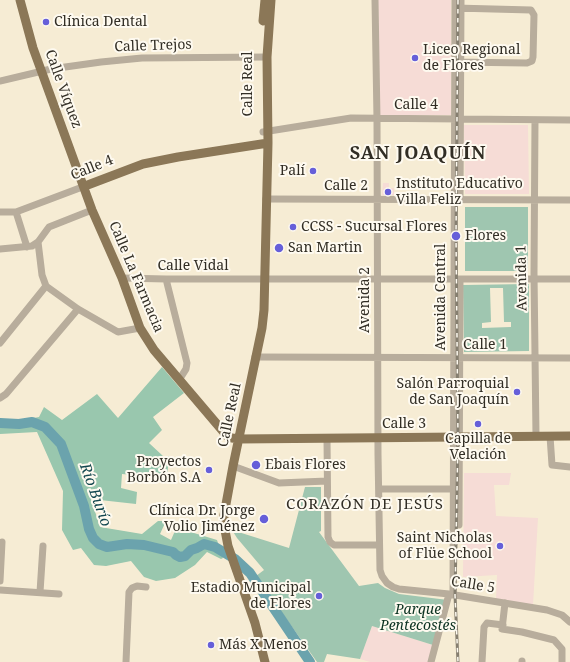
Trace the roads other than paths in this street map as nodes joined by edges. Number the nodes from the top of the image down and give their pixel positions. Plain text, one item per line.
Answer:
1 (20, 0) edge
2 (264, 0) edge
3 (271, 0) edge
4 (375, 0) edge
5 (461, 0) edge
6 (457, 5) edge
7 (264, 57) junction
8 (458, 62) junction
9 (41, 71) junction
10 (0, 81) edge
11 (377, 119) junction
12 (457, 119) junction
13 (535, 120) junction
14 (570, 120) edge
15 (265, 131) junction
16 (266, 143) junction
17 (85, 186) junction
18 (266, 199) junction
19 (377, 200) junction
20 (457, 200) junction
21 (535, 200) junction
22 (570, 200) edge
23 (92, 210) junction
24 (0, 212) edge
25 (16, 212) junction
26 (38, 242) junction
27 (27, 247) junction
28 (0, 249) edge
29 (122, 278) junction
30 (265, 278) junction
31 (570, 278) edge
32 (166, 279) junction
33 (378, 279) junction
34 (457, 279) junction
35 (534, 279) junction
36 (46, 286) junction
37 (78, 309) junction
38 (140, 328) junction
39 (0, 343) edge
40 (255, 357) junction
41 (536, 357) junction
42 (379, 358) junction
43 (457, 358) junction
44 (570, 358) edge
45 (179, 380) junction
46 (0, 398) edge
47 (227, 436) junction
48 (536, 436) junction
49 (550, 436) junction
50 (570, 436) edge
51 (457, 438) junction
52 (239, 439) junction
53 (327, 439) junction
54 (378, 439) junction
55 (233, 466) junction
56 (570, 467) edge
57 (327, 481) junction
58 (379, 489) junction
59 (456, 489) junction
60 (2, 542) dead end
61 (379, 545) junction
62 (43, 546) dead end
63 (382, 576) joint
64 (0, 581) edge
65 (146, 587) dead end
66 (0, 590) edge
67 (40, 592) junction
68 (59, 594) dead end
69 (454, 595) junction
70 (505, 603) junction
71 (570, 620) edge
72 (502, 625) junction
73 (126, 662) edge
74 (266, 662) edge
75 (431, 662) edge
76 (482, 662) edge
77 (562, 662) edge

1 - 9 main road, Calle Víquez
2 - 7 main road, Calle Real
3 - 7 main road, Calle Real
4 - 11 street, Avenida 2
5 - 6 street, Avenida Central
6 - 8 street, Avenida Central
6 - 8 street
7 - 9 street, Calle Trejos
7 - 15 main road, Calle Real
8 - 12 street, Avenida Central
9 - 10 street, Calle Trejos
9 - 17 main road, Calle Víquez
11 - 12 street, Calle 4
11 - 15 street, Calle 4
11 - 19 street, Avenida 2
12 - 13 street, Calle 4
12 - 20 street, Avenida Central
13 - 14 street, Calle 4
13 - 21 street, Avenida 1
15 - 16 main road, Calle Real
16 - 17 main road, Calle 4
16 - 18 main road, Calle Real
17 - 23 main road, Calle La Farmacia
17 - 25 street, Calle 4
18 - 19 street, Calle 2
18 - 30 main road, Calle Real
19 - 20 street, Calle 2
19 - 33 street, Avenida 2
20 - 21 street, Calle 2
20 - 34 street, Avenida Central
21 - 22 street, Calle 2
21 - 35 street, Avenida 1
23 - 26 street
23 - 29 main road, Calle La Farmacia
24 - 25 street, Calle 4
25 - 27 street
26 - 27 street
26 - 36 street
27 - 28 street
29 - 32 street, Calle Vidal
29 - 38 main road, Calle La Farmacia
30 - 32 street, Calle Vidal
30 - 33 street, Calle Vidal
30 - 40 main road, Calle Real
31 - 35 street, Calle Vidal
32 - 45 street
33 - 34 street, Calle Vidal
33 - 42 street, Avenida 2
34 - 35 street, Calle Vidal
34 - 43 street, Avenida Central
35 - 41 street, Avenida 1
36 - 37 street
36 - 39 street
37 - 38 street
37 - 46 street
38 - 45 main road, Calle La Farmacia
40 - 42 street, Calle 1
40 - 52 main road, Calle Real
41 - 43 street, Calle 1
41 - 44 street, Calle 1
41 - 48 street, Avenida 1
42 - 43 street, Calle 1
42 - 54 street, Avenida 2
43 - 51 street, Avenida Central
45 - 47 main road, Calle La Farmacia
47 - 52 main road
47 - 55 main road
48 - 49 main road, Calle 3
48 - 51 main road, Calle 3
49 - 50 main road, Calle 3
49 - 56 street
51 - 54 main road, Calle 3
51 - 59 street, Avenida Central
52 - 53 main road, Calle 3
52 - 55 main road, Calle Real
53 - 54 main road, Calle 3
53 - 57 street
54 - 58 street, Avenida 2
55 - 57 street
55 - 74 main road, Calle Real
57 - 61 street
58 - 59 street
58 - 61 street, Avenida 2
59 - 69 street, Avenida Central
60 - 64 street
61 - 63 street, Avenida 2
62 - 67 street
63 - 69 street, Calle 5
65 - 73 street
66 - 67 street
67 - 68 street
69 - 70 street, Calle 5
69 - 75 street, Avenida Central
70 - 71 street, Calle 5
70 - 72 street
72 - 76 street
72 - 77 street

